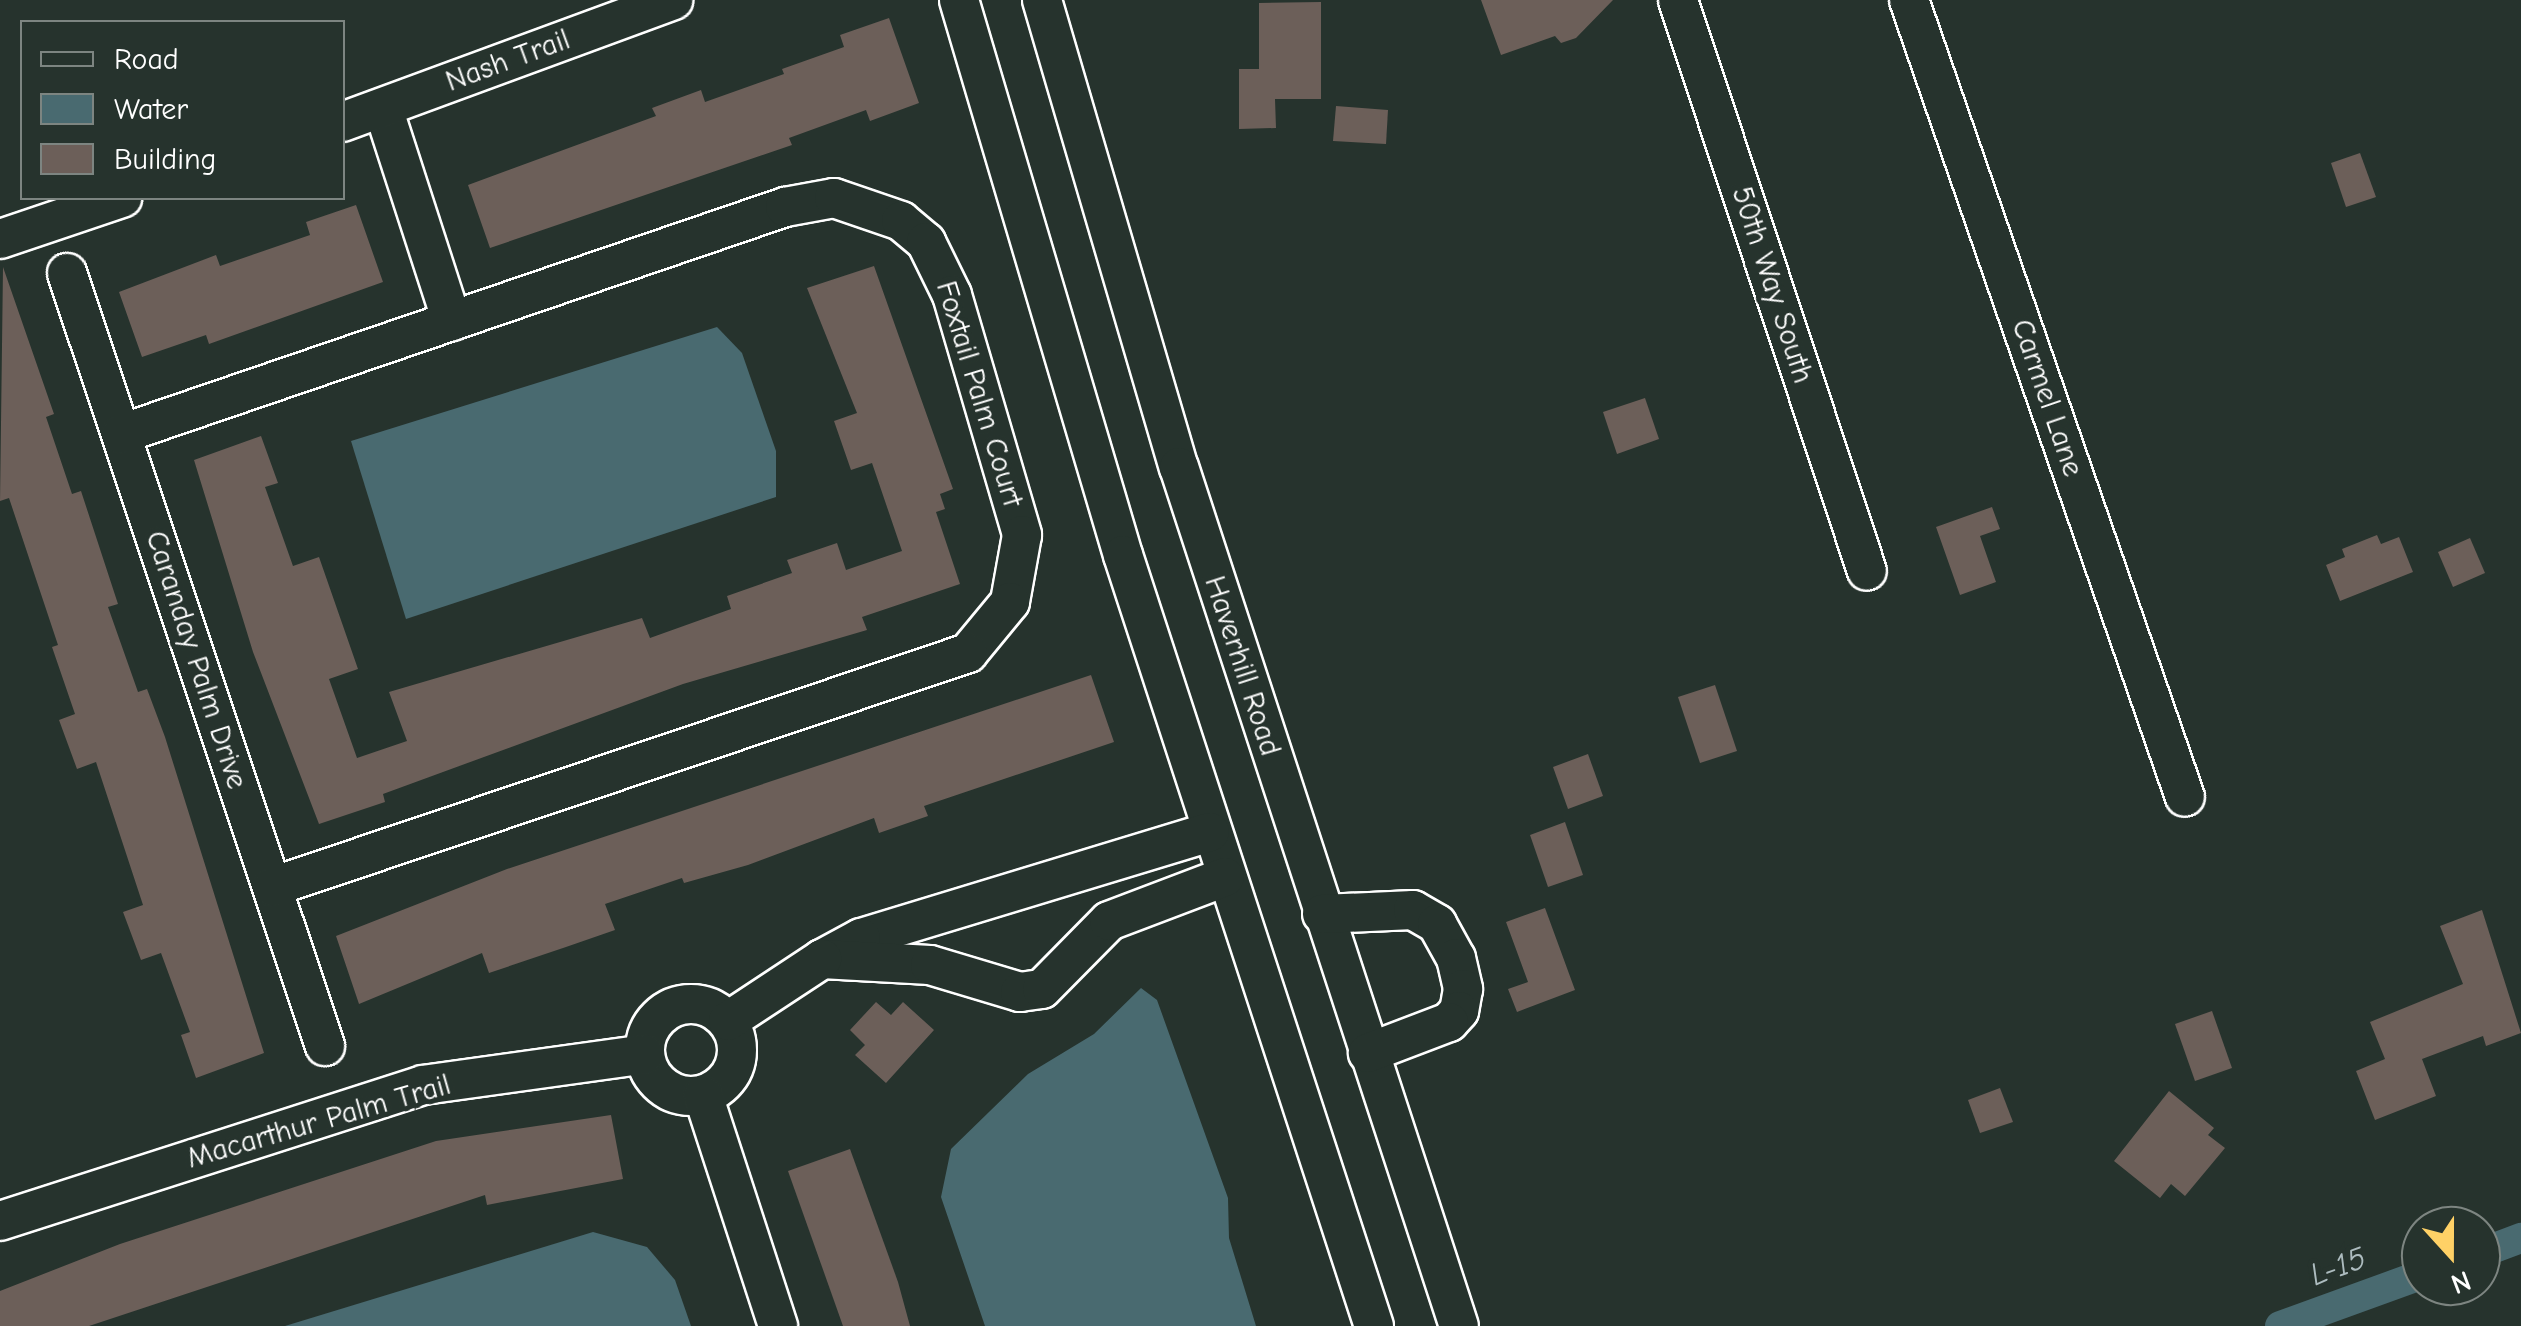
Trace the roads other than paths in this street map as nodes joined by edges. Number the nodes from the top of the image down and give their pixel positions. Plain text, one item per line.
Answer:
1 (673, 0) edge
2 (959, 0) edge
3 (1042, 0) edge
4 (1678, 0) edge
5 (1909, 0) edge
6 (382, 108) junction
7 (345, 121) edge
8 (116, 200) edge
9 (0, 239) edge
10 (67, 273) dead end
11 (452, 321) junction
12 (120, 434) junction
13 (1866, 570) dead end
14 (2184, 797) dead end
15 (1210, 832) junction
16 (1225, 877) junction
17 (272, 887) junction
18 (1322, 914) junction
19 (822, 959) junction
20 (728, 1021) junction
21 (325, 1046) dead end
22 (1368, 1052) junction
23 (645, 1054) junction
24 (703, 1095) junction
25 (0, 1222) edge
26 (778, 1326) edge
27 (1374, 1326) edge
28 (1459, 1326) edge

1 - 6 street, Nash Trail
2 - 15 street
3 - 18 street, Haverhill Road
4 - 13 street, 50th Way South
5 - 14 street, Carmel Lane
6 - 7 street, Nash Trail
6 - 11 street
8 - 9 street
10 - 12 street, Caranday Palm Drive
11 - 12 street, Foxtail Palm Court
11 - 17 street, Foxtail Palm Court
12 - 17 street, Caranday Palm Drive
15 - 16 street
15 - 19 street
16 - 19 street
16 - 27 street
17 - 21 street, Caranday Palm Drive
18 - 22 street, Haverhill Road
18 - 22 street
19 - 20 street
20 - 23 street
20 - 24 street
22 - 28 street, Haverhill Road
23 - 24 street
23 - 25 street, Macarthur Palm Trail
24 - 26 street

